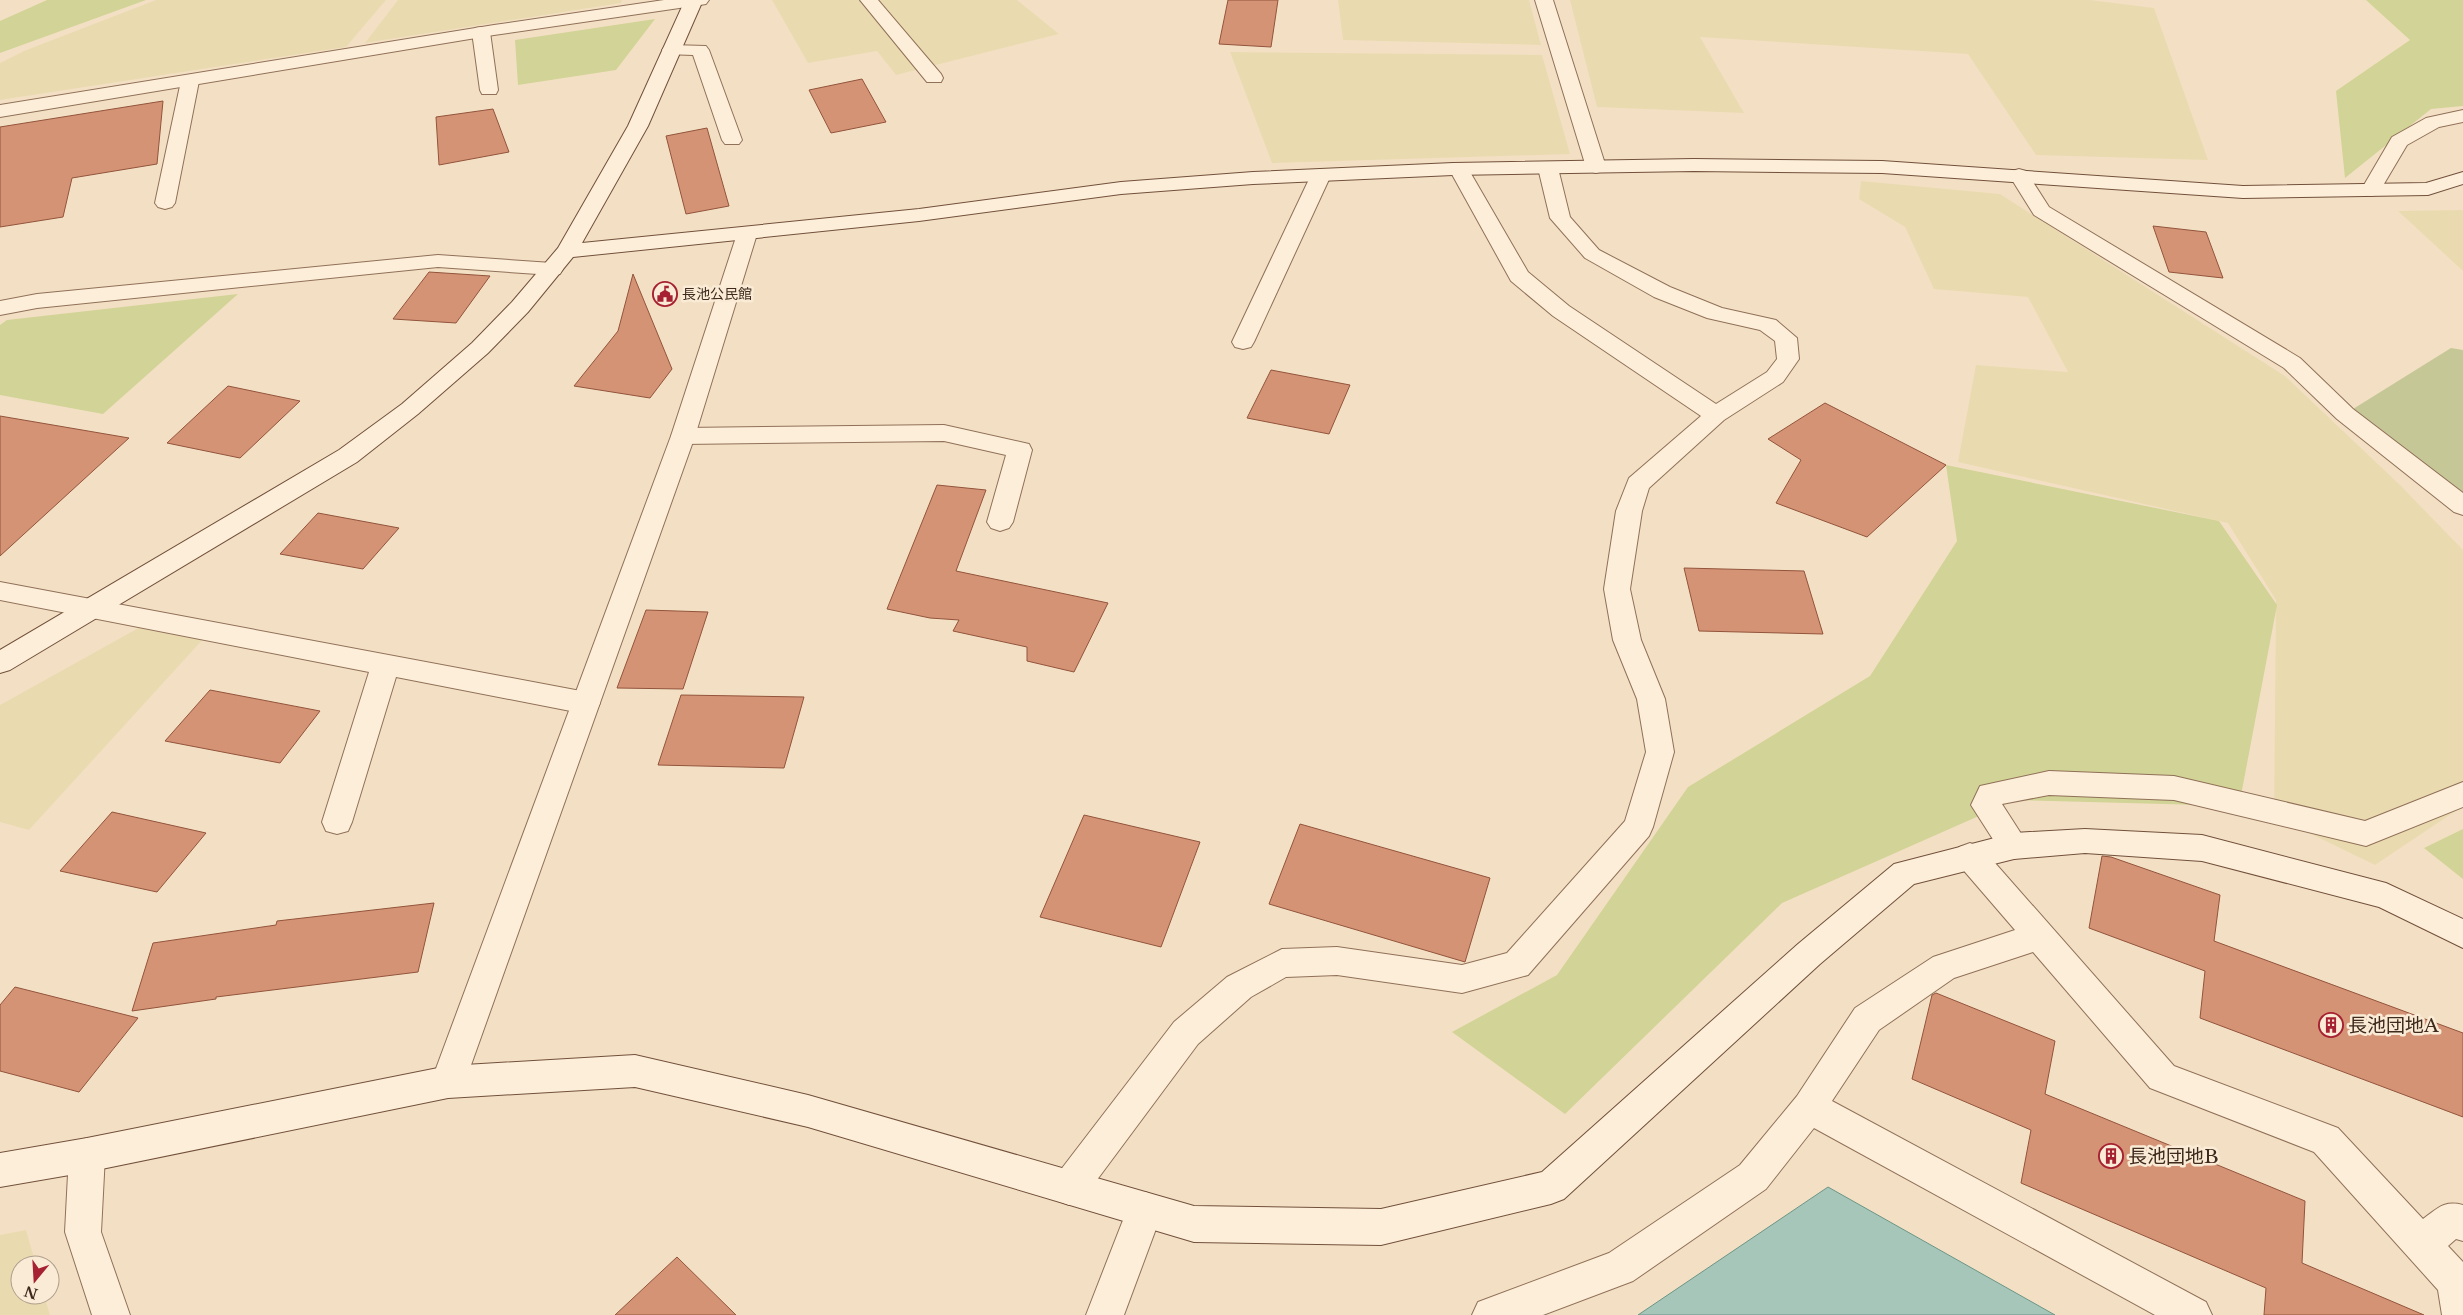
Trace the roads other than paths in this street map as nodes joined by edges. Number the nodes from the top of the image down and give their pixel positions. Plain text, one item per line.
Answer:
1 (696, 0) edge
2 (869, 0) edge
3 (1544, 0) edge
4 (482, 32) junction
5 (671, 50) junction
6 (934, 78) dead end
7 (190, 81) junction
8 (489, 90) dead end
9 (0, 111) edge
10 (2463, 116) edge
11 (732, 140) dead end
12 (1596, 167) junction
13 (1548, 168) junction
14 (1459, 169) junction
15 (1321, 175) junction
16 (2018, 175) junction
17 (2463, 178) edge
18 (2371, 190) junction
19 (165, 202) dead end
20 (747, 234) junction
21 (560, 260) junction
22 (0, 308) edge
23 (1243, 342) dead end
24 (1716, 415) junction
25 (683, 436) junction
26 (2463, 506) edge
27 (1000, 522) dead end
28 (0, 592) edge
29 (90, 609) junction
30 (0, 663) edge
31 (385, 666) junction
32 (586, 704) junction
33 (2463, 794) edge
34 (337, 822) dead end
35 (2014, 846) junction
36 (1970, 856) junction
37 (2463, 934) edge
38 (2040, 936) junction
39 (448, 1082) junction
40 (1808, 1107) junction
41 (87, 1155) junction
42 (0, 1170) edge
43 (1069, 1188) junction
44 (1146, 1210) junction
45 (2463, 1223) edge
46 (2422, 1244) junction
47 (111, 1315) edge
48 (1105, 1315) edge
49 (1491, 1315) edge
50 (2193, 1315) edge
51 (2461, 1315) edge

1 - 4 street
1 - 5 street
2 - 6 street
3 - 12 street
4 - 7 street
4 - 8 street
5 - 11 street
5 - 21 street
7 - 9 street
7 - 19 street
10 - 18 street
12 - 13 street
12 - 16 street
13 - 14 street
13 - 24 street
14 - 15 street
14 - 24 street
15 - 20 street
15 - 23 street
16 - 18 street
16 - 26 street
17 - 18 street
20 - 21 street
20 - 25 street
21 - 22 street
21 - 29 street
24 - 43 street
25 - 27 street
25 - 32 street
28 - 29 street
29 - 30 street
29 - 31 street
31 - 32 street
31 - 34 street
32 - 39 street
33 - 35 street
35 - 36 street
35 - 37 street
36 - 38 street
36 - 44 street
38 - 40 street
38 - 46 street
39 - 41 street
39 - 43 street
40 - 49 street
40 - 50 street
41 - 42 street
41 - 47 street
43 - 44 street
44 - 48 street
45 - 46 street
46 - 51 street

